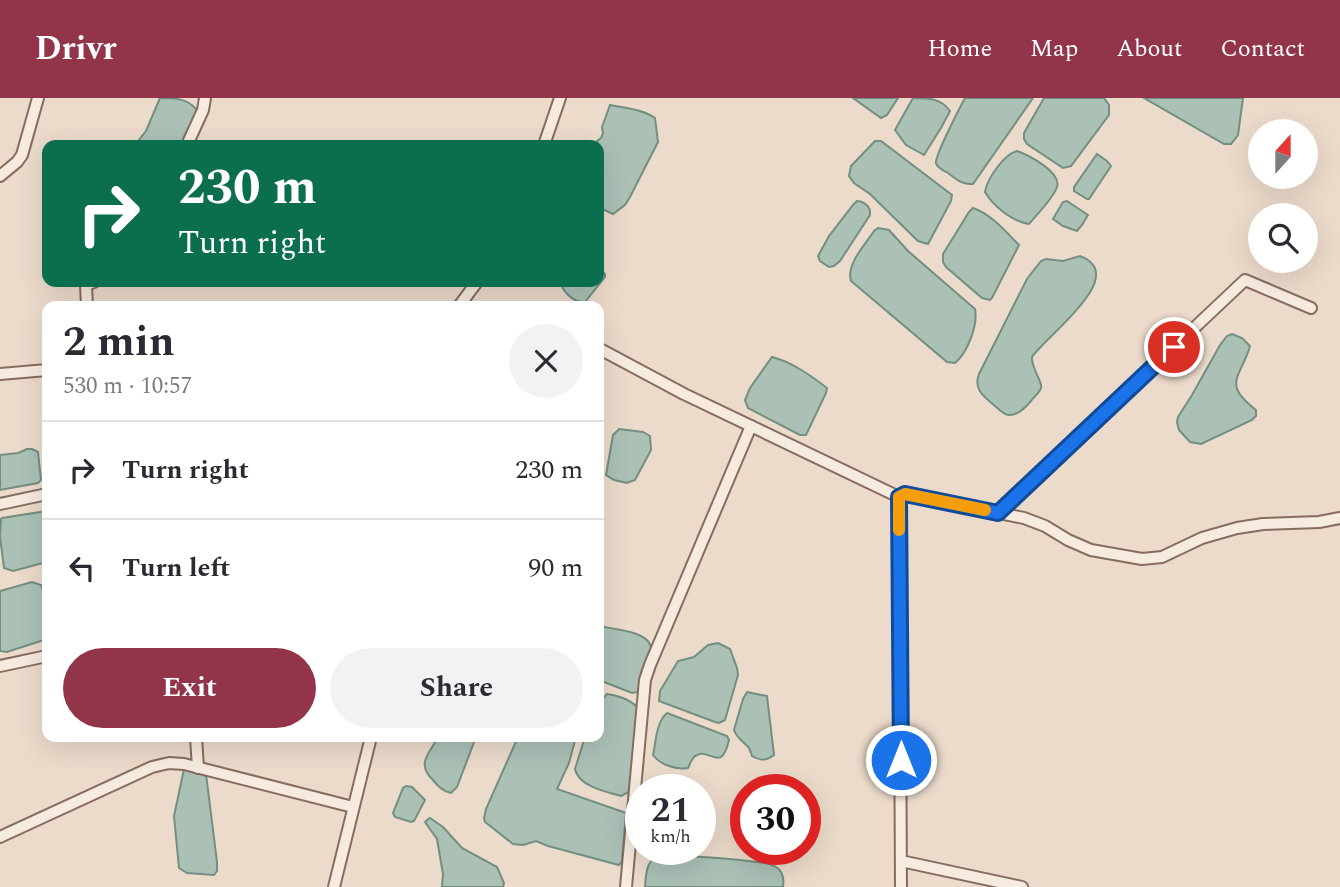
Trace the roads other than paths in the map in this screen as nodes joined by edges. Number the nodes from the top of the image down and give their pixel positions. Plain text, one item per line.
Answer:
1 (38, 98) edge
2 (560, 98) edge
3 (201, 99) edge
4 (189, 140) edge
5 (546, 140) edge
6 (0, 177) edge
7 (1311, 308) dead end
8 (604, 351) edge
9 (42, 370) edge
10 (0, 374) edge
11 (751, 426) junction
12 (42, 495) edge
13 (899, 497) junction
14 (0, 504) edge
15 (998, 513) junction
16 (1340, 518) edge
17 (42, 657) edge
18 (0, 666) edge
19 (196, 742) edge
20 (370, 742) edge
21 (198, 768) junction
22 (353, 807) junction
23 (0, 837) edge
24 (901, 861) junction
25 (334, 887) edge
26 (626, 887) edge
27 (901, 887) edge
28 (1022, 887) edge

1 - 6 street
2 - 5 street
3 - 4 street
7 - 15 street
8 - 11 street
9 - 10 street
11 - 13 street
11 - 26 street
12 - 14 street
13 - 15 street
13 - 24 street
15 - 16 street
17 - 18 street
19 - 21 street
20 - 22 street
21 - 22 street
21 - 23 street
22 - 25 street
24 - 27 street
24 - 28 street

